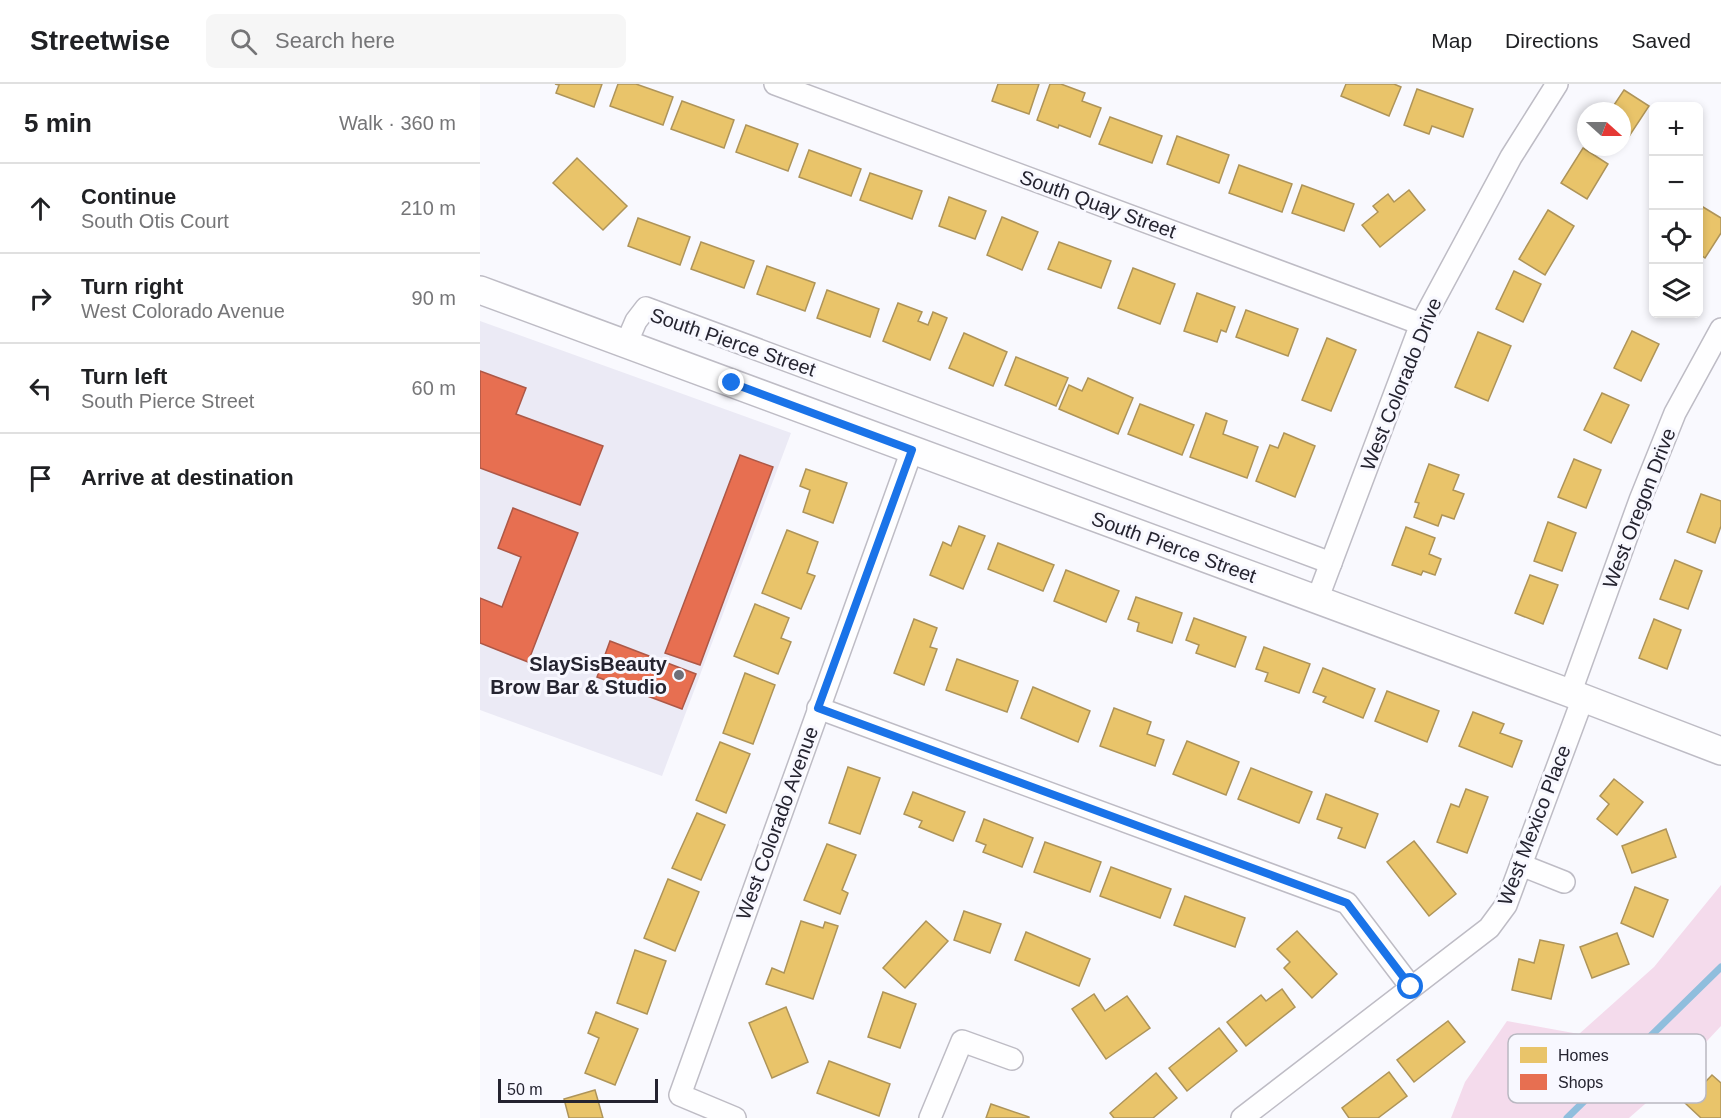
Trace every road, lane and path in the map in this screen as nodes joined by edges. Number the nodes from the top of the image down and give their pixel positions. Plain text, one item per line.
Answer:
1 (775, 84) edge
2 (1549, 86) edge
3 (480, 290) edge
4 (1421, 324) junction
5 (1721, 329) edge
6 (626, 344) junction
7 (912, 450) junction
8 (1331, 563) junction
9 (1317, 600) junction
10 (1577, 696) junction
11 (818, 708) junction
12 (1721, 751) edge
13 (1521, 865) junction
14 (1564, 882) dead end
15 (1411, 987) junction
16 (1012, 1059) dead end
17 (735, 1118) edge
18 (930, 1118) edge
19 (1242, 1118) edge

1 - 4 street, South Quay Street
2 - 4 street, West Colorado Drive
3 - 6 street, South Pierce Street
4 - 8 street, West Colorado Drive
5 - 10 street, West Oregon Drive
6 - 7 street, South Pierce Street
6 - 8 street, South Pierce Street
7 - 9 street, South Pierce Street
7 - 11 street, West Colorado Avenue
8 - 9 street, West Colorado Drive
9 - 10 street, South Pierce Street
10 - 12 street, South Pierce Street
10 - 13 street, West Mexico Place
11 - 15 street
11 - 17 street, West Colorado Avenue
13 - 14 street
13 - 15 street, West Mexico Place
15 - 19 street, West Mexico Place
16 - 18 street

